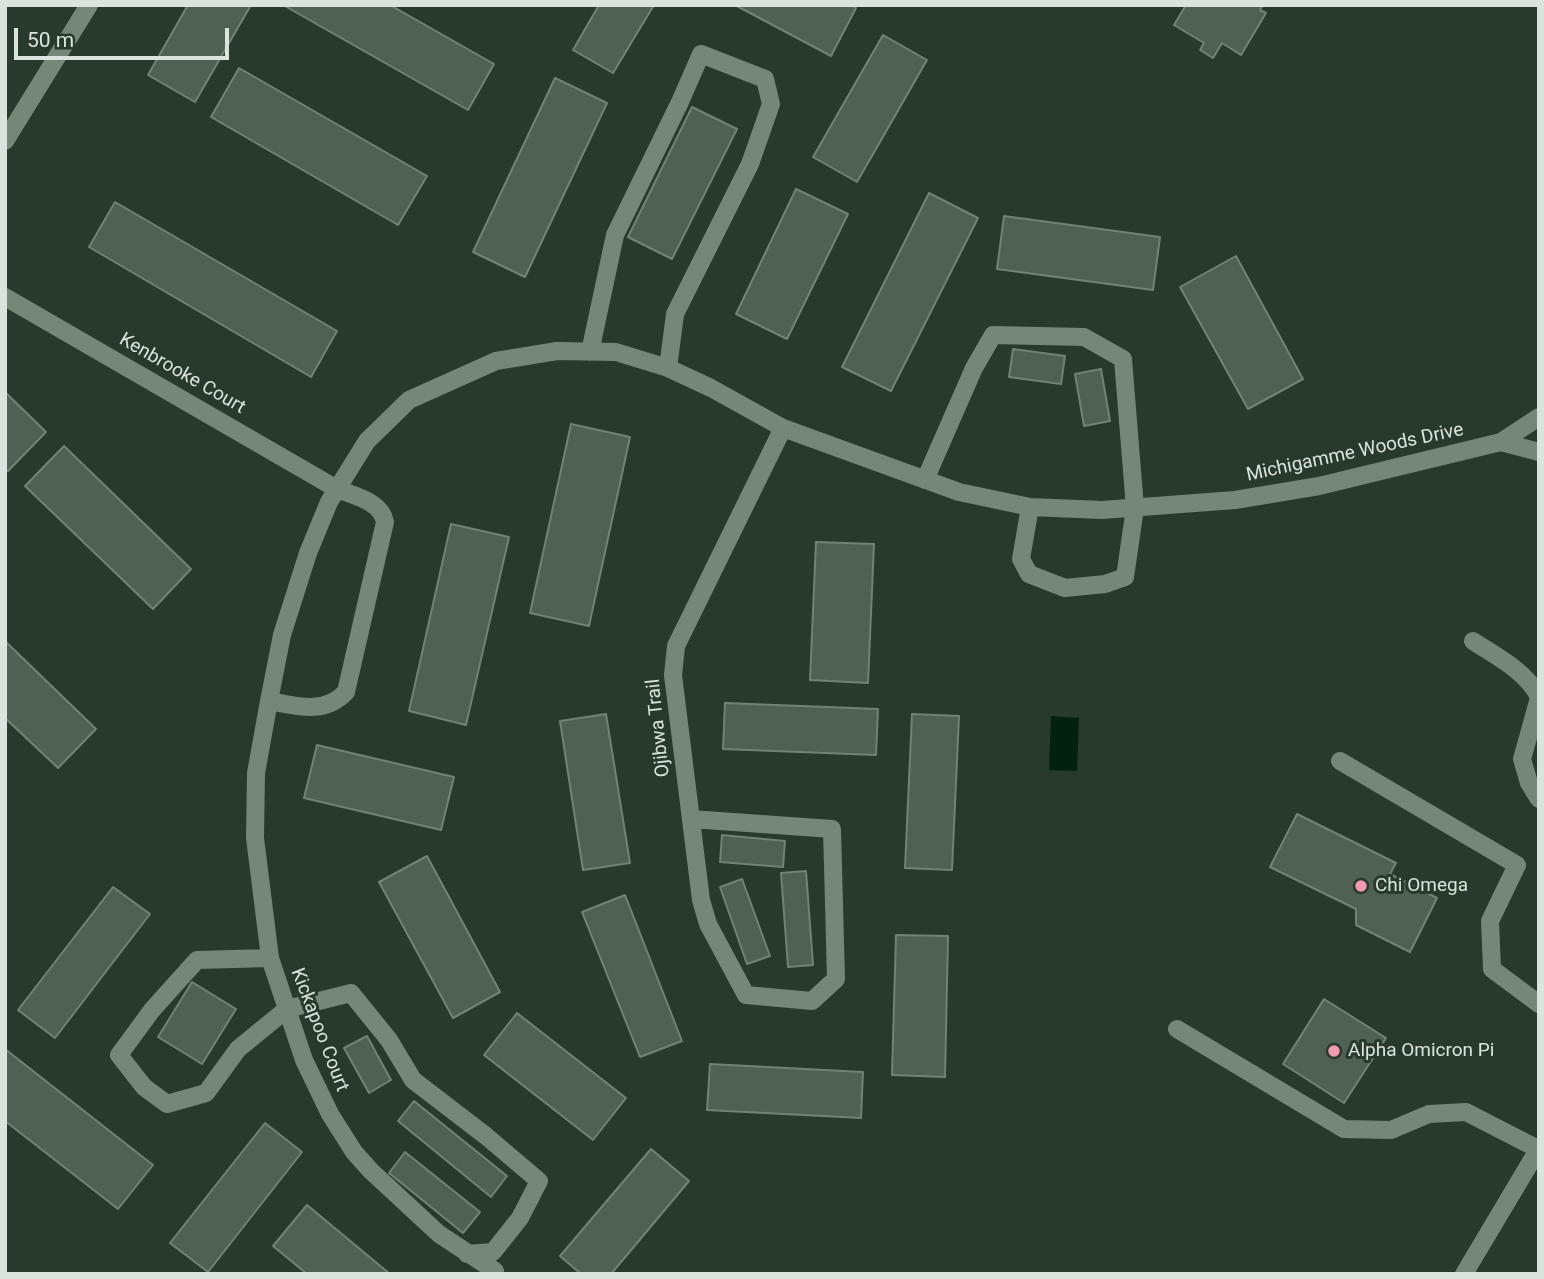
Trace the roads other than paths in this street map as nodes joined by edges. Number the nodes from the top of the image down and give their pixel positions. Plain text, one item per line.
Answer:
1 (89, 5) edge
2 (5, 141) edge
3 (5, 297) edge
4 (590, 352) junction
5 (668, 368) junction
6 (1539, 417) edge
7 (783, 428) junction
8 (1501, 442) junction
9 (1539, 452) edge
10 (925, 480) junction
11 (337, 489) junction
12 (1030, 507) junction
13 (1135, 508) junction
14 (1473, 641) dead end
15 (1539, 698) edge
16 (269, 701) junction
17 (1340, 761) dead end
18 (256, 773) joint
19 (1539, 799) edge
20 (691, 819) junction
21 (270, 958) junction
22 (1539, 1004) edge
23 (287, 1009) junction
24 (1177, 1029) dead end
25 (1539, 1148) edge
26 (467, 1254) junction
27 (495, 1271) dead end
28 (1464, 1274) edge

1 - 2 street
3 - 11 street, Kenbrooke Court
4 - 5 street, Michigamme Woods Drive
4 - 5 street
4 - 11 street, Michigamme Woods Drive
5 - 7 street, Michigamme Woods Drive
6 - 8 street, Michigamme Woods Drive
7 - 10 street, Michigamme Woods Drive
7 - 20 street, Ojibwa Trail
8 - 9 street, Michigamme Woods Drive
8 - 13 street, Michigamme Woods Drive
10 - 12 street, Michigamme Woods Drive
10 - 13 street
11 - 16 street, Michigamme Woods Drive
11 - 16 street, Kenbrooke Court
12 - 13 street, Michigamme Woods Drive
12 - 13 street
14 - 15 street
15 - 19 street
16 - 18 street, Michigamme Woods Drive
17 - 22 street
18 - 21 street, Kickapoo Court
20 - 20 street, Ojibwa Trail
21 - 23 street, Kickapoo Court
21 - 23 street
23 - 26 street, Kickapoo Court
23 - 26 street
24 - 25 street
25 - 28 street
26 - 27 street, Kickapoo Court

